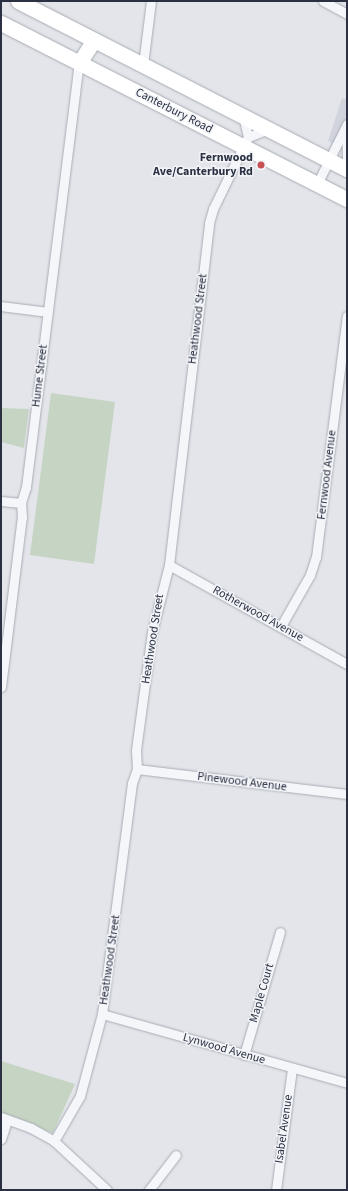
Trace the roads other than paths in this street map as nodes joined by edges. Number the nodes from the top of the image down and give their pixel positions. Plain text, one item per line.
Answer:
1 (18, 1) edge
2 (152, 1) edge
3 (323, 1) edge
4 (347, 14) edge
5 (1, 23) edge
6 (94, 40) junction
7 (79, 63) junction
8 (143, 66) junction
9 (243, 116) junction
10 (347, 125) edge
11 (269, 129) junction
12 (246, 142) junction
13 (329, 160) junction
14 (347, 160) edge
15 (347, 169) edge
16 (317, 184) junction
17 (347, 199) edge
18 (1, 306) edge
19 (48, 312) junction
20 (347, 316) edge
21 (1, 501) edge
22 (21, 503) junction
23 (169, 565) junction
24 (281, 626) junction
25 (347, 664) edge
26 (1, 687) edge
27 (137, 769) junction
28 (347, 794) edge
29 (280, 932) dead end
30 (102, 1014) junction
31 (244, 1055) junction
32 (292, 1069) junction
33 (347, 1083) edge
34 (4, 1118) edge
35 (1, 1140) edge
36 (54, 1141) junction
37 (176, 1155) dead end
38 (107, 1190) edge
39 (149, 1190) edge
40 (276, 1190) edge

1 - 6 main road
2 - 8 street
3 - 4 street
5 - 7 main road, Canterbury Road
6 - 7 main road
6 - 8 main road
7 - 12 main road, Canterbury Road
7 - 19 street, Hume Street
8 - 9 main road
9 - 11 main road
9 - 12 street
10 - 13 street
10 - 14 street
11 - 12 street
11 - 13 main road
12 - 16 main road, Canterbury Road
12 - 23 street, Heathwood Street
13 - 15 main road
13 - 16 street
16 - 17 main road, Canterbury Road
18 - 19 street
19 - 22 street, Hume Street
20 - 24 street, Fernwood Avenue
21 - 22 street
22 - 26 street, Hume Street
23 - 24 street, Rotherwood Avenue
23 - 27 street, Heathwood Street
24 - 25 street, Rotherwood Avenue
27 - 28 street, Pinewood Avenue
27 - 30 street, Heathwood Street
29 - 31 street, Maple Court
30 - 31 street, Lynwood Avenue
30 - 36 street, Heathwood Street
31 - 32 street, Lynwood Avenue
32 - 33 street, Lynwood Avenue
32 - 40 street, Isabel Avenue
34 - 35 street
34 - 36 street
36 - 38 street
37 - 39 street

